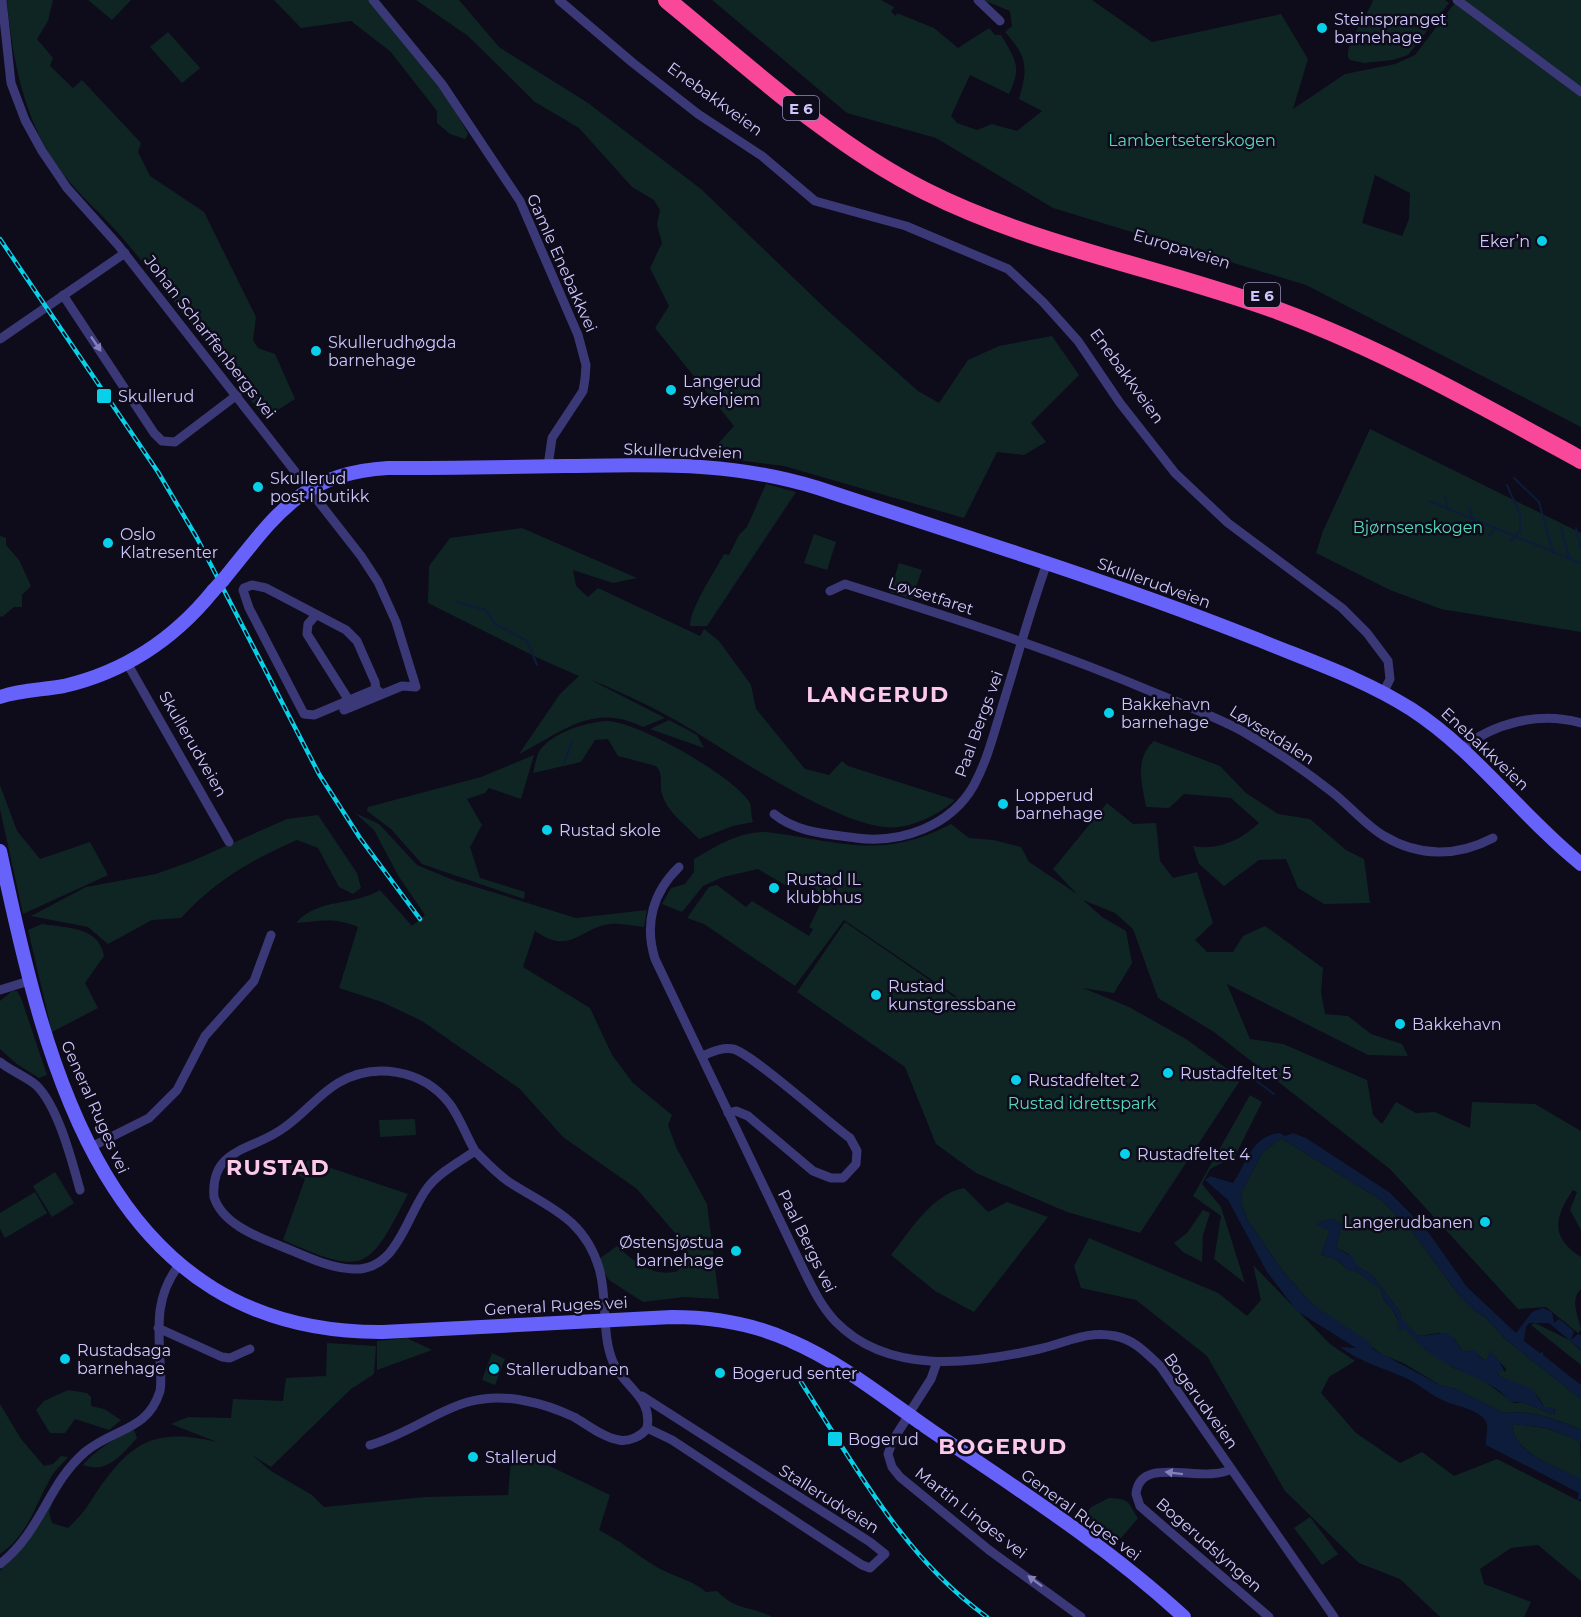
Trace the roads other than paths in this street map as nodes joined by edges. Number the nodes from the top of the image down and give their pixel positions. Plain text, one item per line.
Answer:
1 (2, 0) edge
2 (373, 0) edge
3 (559, 0) edge
4 (667, 0) edge
5 (683, 0) edge
6 (978, 0) edge
7 (1457, 0) edge
8 (1000, 21) dead end
9 (1581, 92) edge
10 (125, 253) junction
11 (63, 295) junction
12 (0, 339) edge
13 (237, 395) junction
14 (1581, 449) edge
15 (1581, 460) edge
16 (548, 466) junction
17 (310, 489) junction
18 (1047, 563) junction
19 (830, 591) dead end
20 (316, 615) junction
21 (1023, 642) junction
22 (127, 663) junction
23 (379, 691) junction
24 (1383, 693) junction
25 (0, 697) edge
26 (348, 699) junction
27 (344, 710) dead end
28 (1581, 723) edge
29 (1461, 748) junction
30 (774, 814) dead end
31 (1493, 838) dead end
32 (230, 842) dead end
33 (0, 851) edge
34 (1581, 864) edge
35 (679, 867) dead end
36 (271, 935) dead end
37 (29, 981) junction
38 (0, 990) edge
39 (702, 1056) junction
40 (0, 1062) edge
41 (728, 1113) junction
42 (91, 1147) junction
43 (475, 1151) junction
44 (80, 1190) dead end
45 (179, 1264) junction
46 (607, 1320) junction
47 (158, 1328) junction
48 (250, 1349) dead end
49 (937, 1362) junction
50 (640, 1395) junction
51 (909, 1415) junction
52 (647, 1428) junction
53 (370, 1445) dead end
54 (1231, 1469) junction
55 (0, 1564) edge
56 (1081, 1617) edge
57 (1184, 1617) edge
58 (1269, 1617) edge
59 (1334, 1617) edge

1 - 10 street, Johan Scharffenbergs vei
2 - 16 street, Gamle Enebakkvei
3 - 24 street, Enebakkveien
4 - 15 highway, Europaveien / E 6
5 - 14 highway, Europaveien / E 6
6 - 8 street
7 - 9 street
10 - 11 street
10 - 13 street, Johan Scharffenbergs vei
11 - 12 street
11 -> 13 street
13 - 17 street, Johan Scharffenbergs vei
16 - 17 main road, Skullerudveien
16 - 18 main road, Skullerudveien
17 - 22 main road, Skullerudveien
17 - 23 street, Johan Scharffenbergs vei
18 - 21 street, Paal Bergs vei
18 - 24 main road, Skullerudveien
19 - 21 street, Løvsetfaret
20 - 23 street
20 - 26 street
20 - 26 street
21 - 30 street, Paal Bergs vei
21 - 31 street, Løvsetdalen
22 - 25 main road, Skullerudveien
22 - 32 street, Skullerudveien
23 - 26 street
23 - 27 street
24 - 29 main road, Enebakkveien
28 - 29 street
29 - 34 main road, Enebakkveien
33 - 37 main road, General Ruges vei
35 - 39 street, Paal Bergs vei
36 - 42 street
37 - 38 street
37 - 42 main road, General Ruges vei
39 - 41 street, Paal Bergs vei
39 - 41 street
40 - 44 street
41 - 49 street, Paal Bergs vei
42 - 45 main road, General Ruges vei
43 - 43 street, Stallerudveien
43 - 46 street, Stallerudveien
45 - 46 main road, General Ruges vei
45 - 47 street
46 - 50 street, Stallerudveien
46 - 51 main road, General Ruges vei
47 - 48 street
47 - 55 street
49 - 51 street
49 - 54 street, Bogerudveien
50 - 52 street, Stallerudveien
50 - 52 street, Stallerudveien
56 -> 51 street, Martin Linges vei
51 - 57 main road, General Ruges vei
52 - 53 street
54 -> 58 street, Bogerudslyngen
54 - 59 street, Bogerudveien

